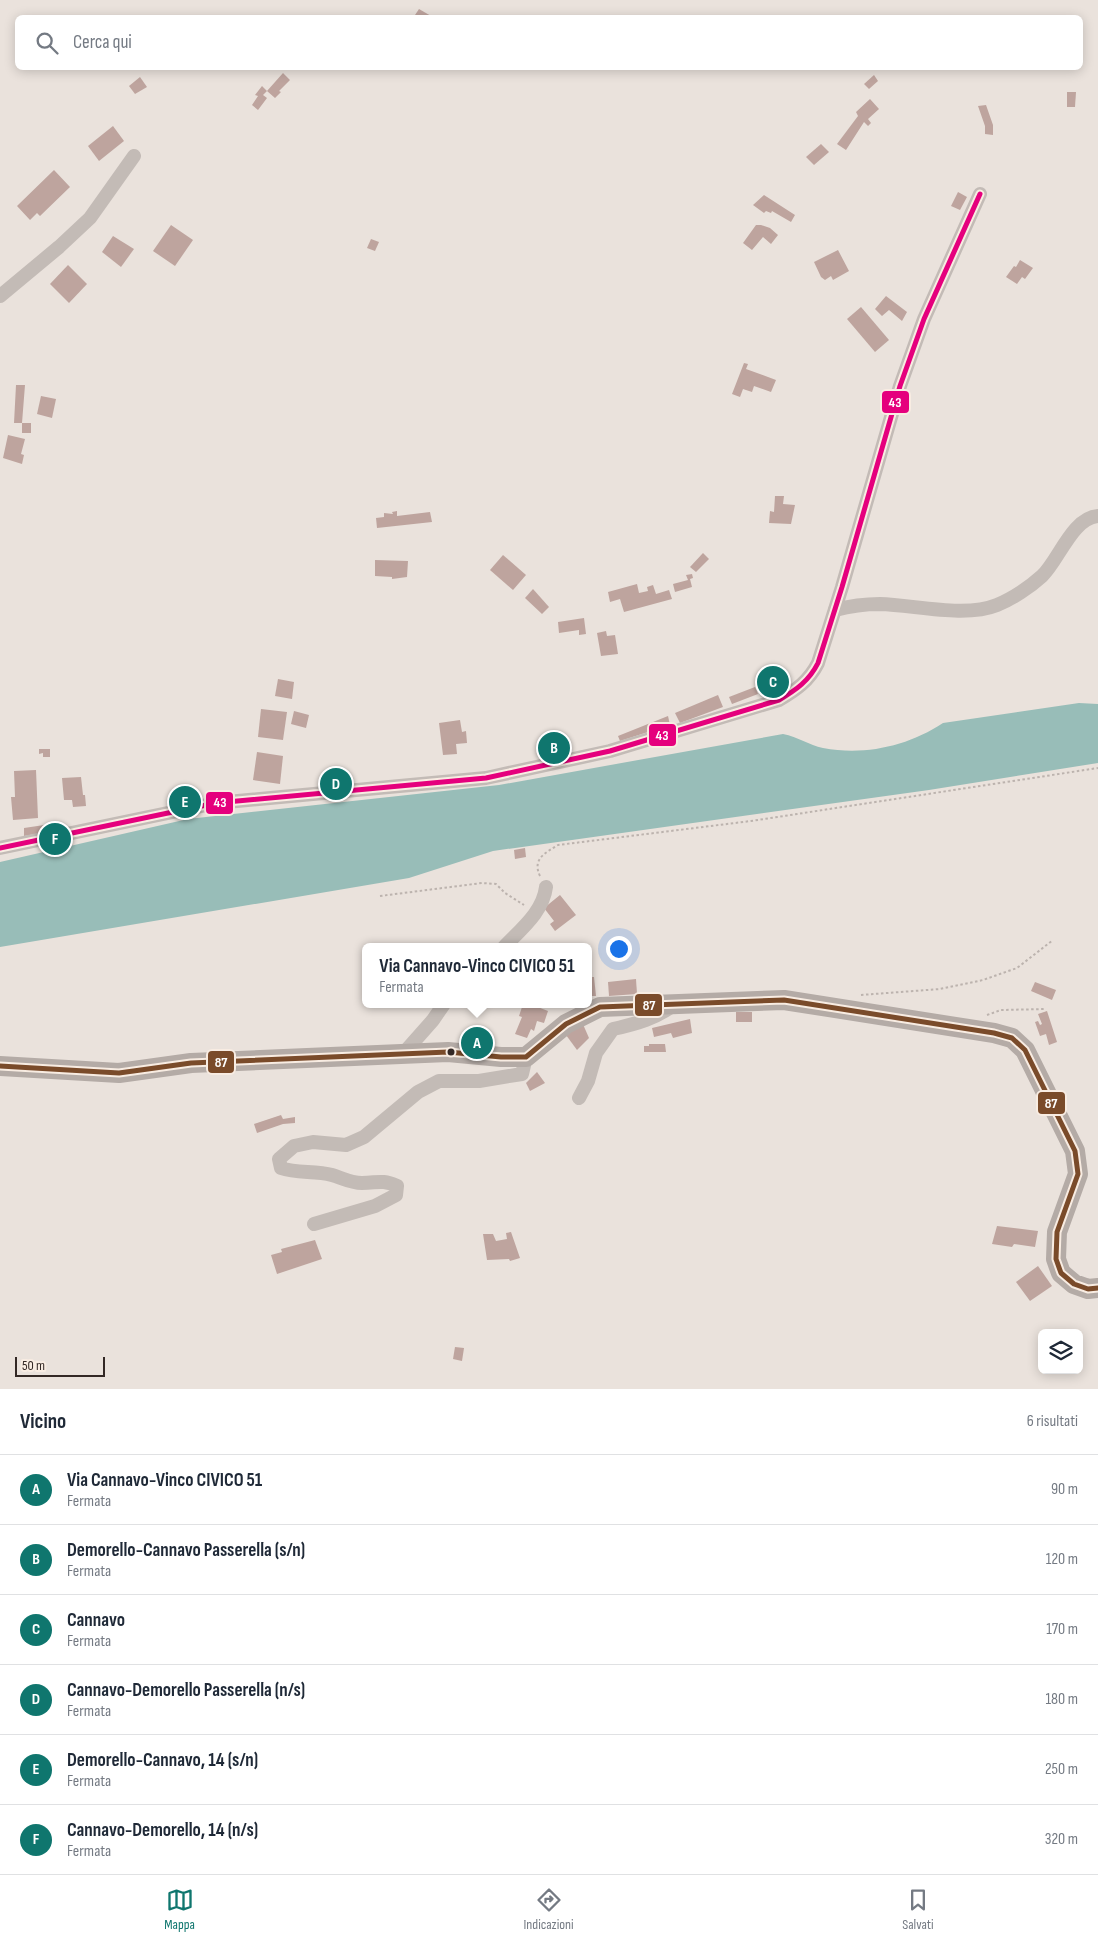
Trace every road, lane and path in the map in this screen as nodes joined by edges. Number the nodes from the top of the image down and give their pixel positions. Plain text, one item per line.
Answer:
1 (134, 156) dead end
2 (980, 194) dead end
3 (0, 296) edge
4 (1098, 516) edge
5 (834, 610) junction
6 (1098, 768) edge
7 (0, 848) edge
8 (546, 886) joint
9 (380, 896) dead end
10 (529, 921) junction
11 (1053, 940) dead end
12 (508, 943) edge
13 (860, 995) dead end
14 (675, 1004) junction
15 (441, 1008) edge
16 (1046, 1009) dead end
17 (985, 1016) dead end
18 (402, 1054) junction
19 (526, 1057) junction
20 (0, 1066) edge
21 (579, 1098) dead end
22 (314, 1224) dead end
23 (1098, 1288) edge

1 - 3 street
2 - 5 street
4 - 5 street
5 - 7 street
6 - 8 path
8 - 10 street
9 - 10 path
10 - 12 street
11 - 13 path
14 - 19 street
14 - 21 street
14 - 23 street
15 - 18 street
16 - 17 path
18 - 19 street
18 - 20 street
19 - 22 street

